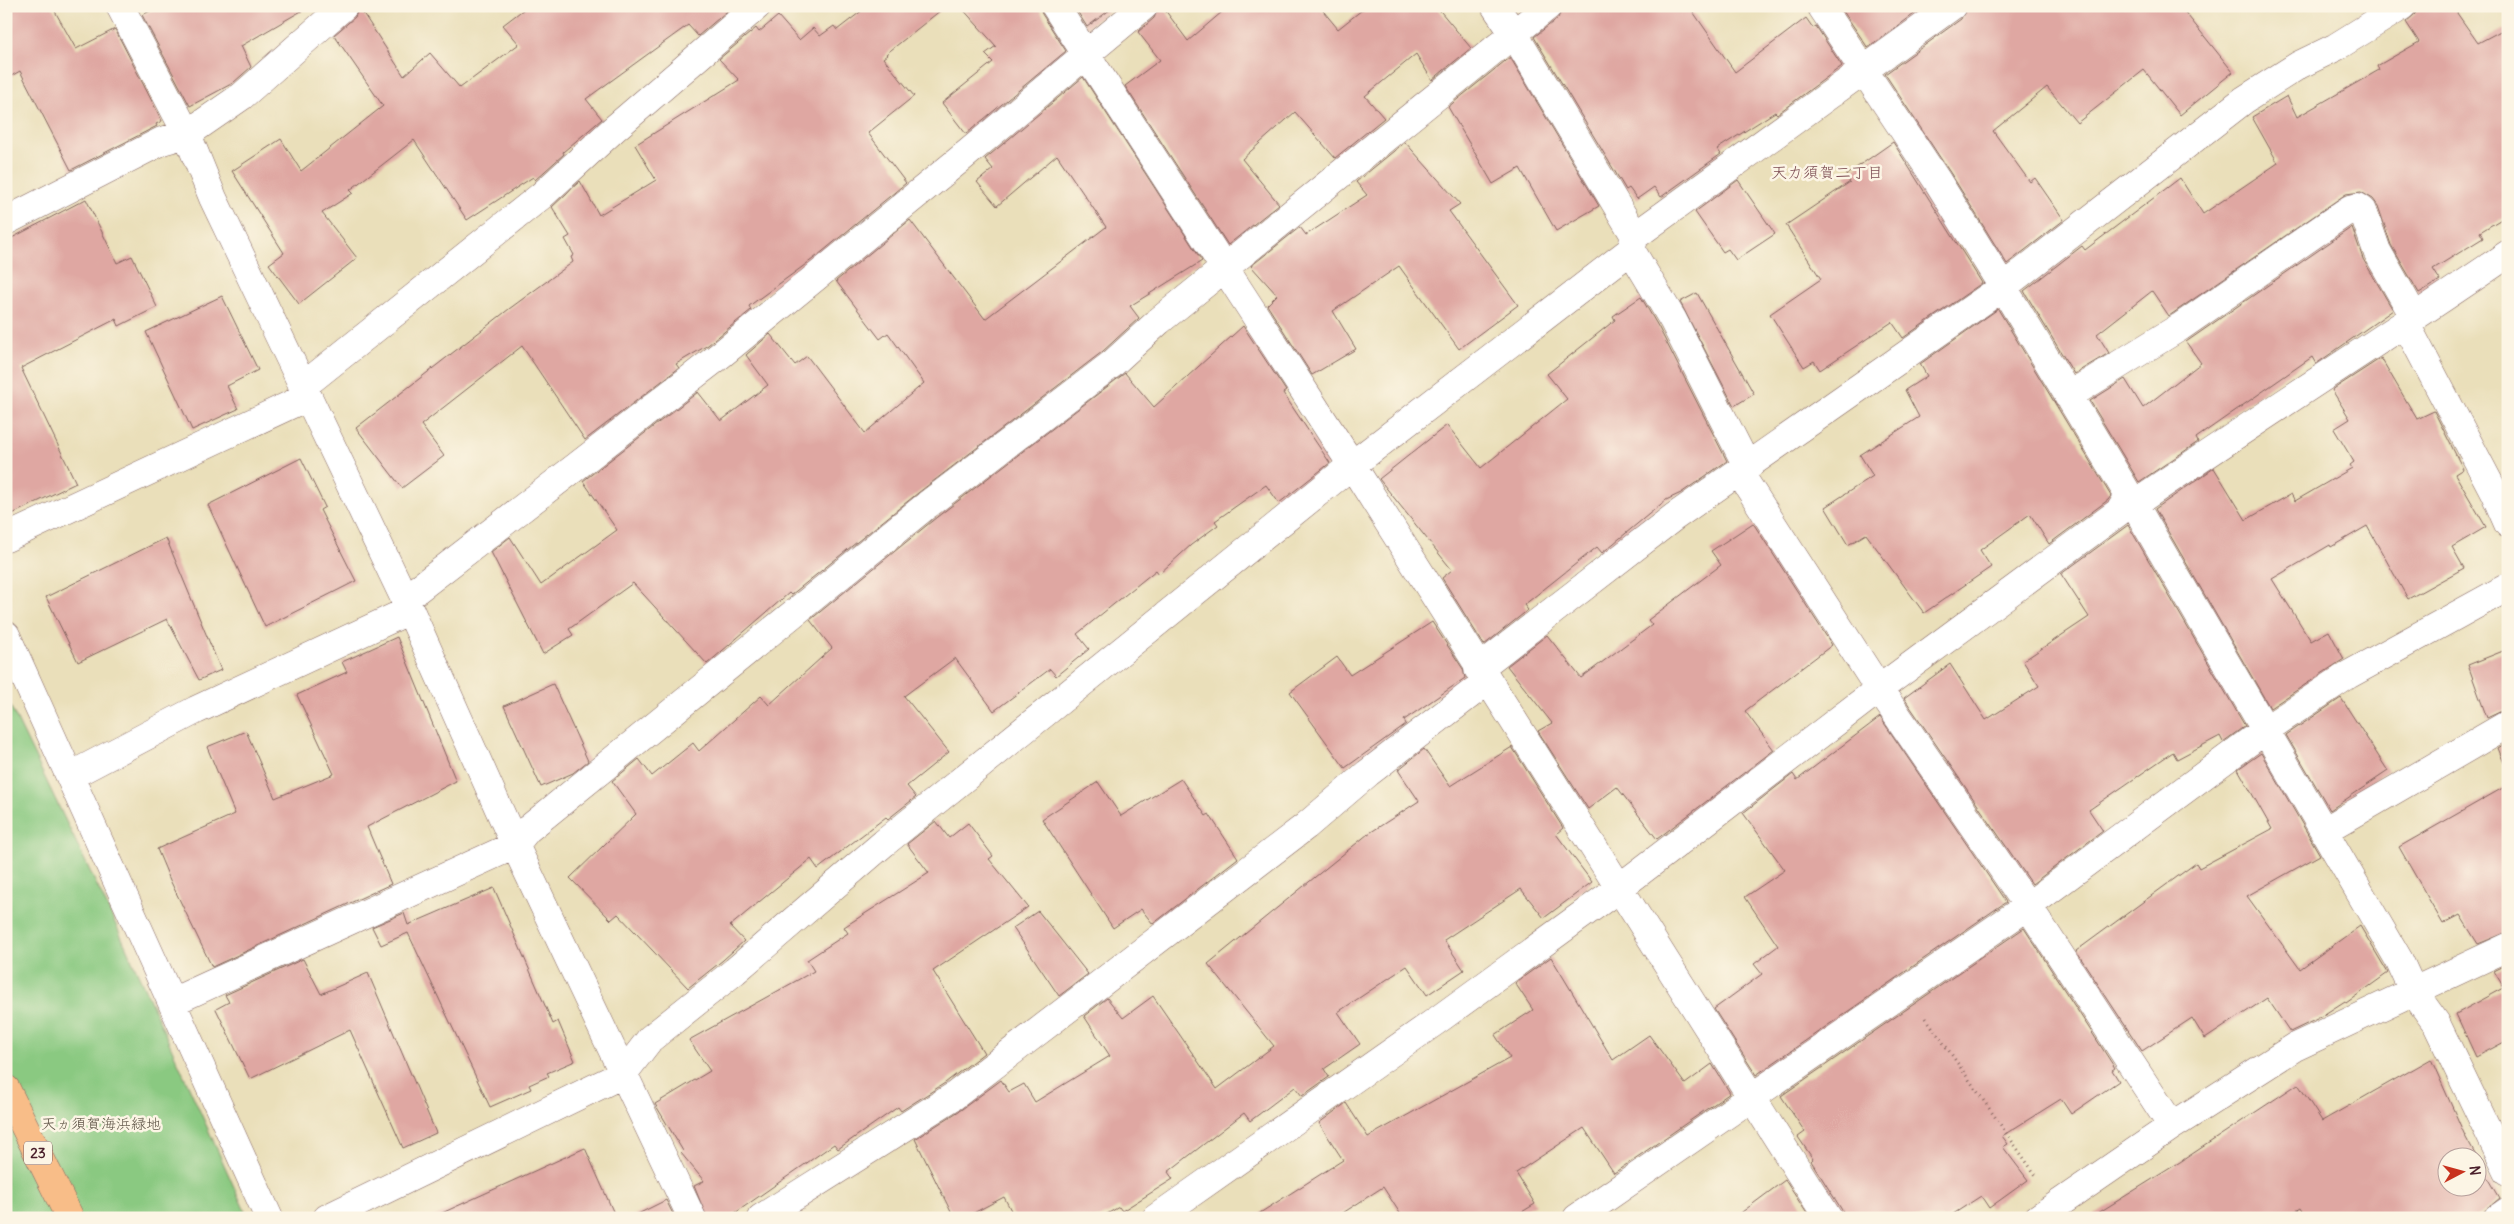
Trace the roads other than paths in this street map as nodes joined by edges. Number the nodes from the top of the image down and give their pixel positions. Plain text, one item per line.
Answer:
1 (120, 6) edge
2 (344, 6) edge
3 (757, 6) edge
4 (1055, 6) edge
5 (1144, 6) edge
6 (1495, 6) edge
7 (1548, 6) edge
8 (1821, 6) edge
9 (1952, 6) edge
10 (2402, 6) edge
11 (1514, 34) junction
12 (1086, 54) junction
13 (1864, 71) junction
14 (187, 134) junction
15 (6, 221) edge
16 (1633, 243) junction
17 (2508, 254) edge
18 (1226, 269) junction
19 (2003, 287) junction
20 (2410, 321) junction
21 (305, 392) junction
22 (2068, 396) junction
23 (1352, 465) junction
24 (1743, 469) junction
25 (2131, 500) junction
26 (2508, 524) edge
27 (6, 538) edge
28 (2508, 587) edge
29 (408, 604) junction
30 (6, 635) edge
31 (1482, 675) junction
32 (1879, 689) junction
33 (2508, 724) edge
34 (2265, 730) junction
35 (70, 776) junction
36 (2324, 831) junction
37 (515, 845) junction
38 (1619, 888) junction
39 (2028, 906) junction
40 (2508, 947) edge
41 (2413, 991) junction
42 (172, 1002) junction
43 (623, 1074) junction
44 (6, 1089) edge
45 (1753, 1098) junction
46 (2172, 1126) junction
47 (2508, 1172) edge
48 (2508, 1211) edge
49 (2054, 1214) edge
50 (70, 1218) edge
51 (269, 1218) edge
52 (327, 1218) edge
53 (692, 1218) edge
54 (761, 1218) edge
55 (1156, 1218) edge
56 (1577, 1218) edge
57 (1828, 1218) edge
58 (2498, 1218) edge

1 - 14 street
2 - 14 street
3 - 21 street
4 - 12 street
5 - 12 street
6 - 11 street
7 - 11 street
8 - 13 street
9 - 13 street
10 - 19 street
11 - 16 street
11 - 18 street
12 - 18 street
12 - 29 street
13 - 16 street
13 - 19 street
14 - 15 street
14 - 21 street
16 - 23 street
16 - 24 street
17 - 20 street
18 - 23 street
18 - 37 street
19 - 22 street
19 - 24 street
20 - 22 street
20 - 25 street
20 - 26 street
21 - 27 street
21 - 29 street
22 - 25 street
23 - 31 street
23 - 43 street
24 - 31 street
24 - 32 street
25 - 32 street
25 - 34 street
28 - 34 street
29 - 35 street
29 - 37 street
30 - 35 street
31 - 38 street
31 - 54 street
32 - 38 street
32 - 39 street
33 - 36 street
34 - 36 street
34 - 39 street
35 - 42 street
36 - 41 street
37 - 42 street
37 - 43 street
38 - 45 street
38 - 55 street
39 - 45 street
39 - 46 street
40 - 41 street
41 - 46 street
41 - 47 street
42 - 51 street
43 - 52 street
43 - 53 street
44 - 50 highway, 23
45 - 56 street
45 - 57 street
46 - 49 street
48 - 58 street

